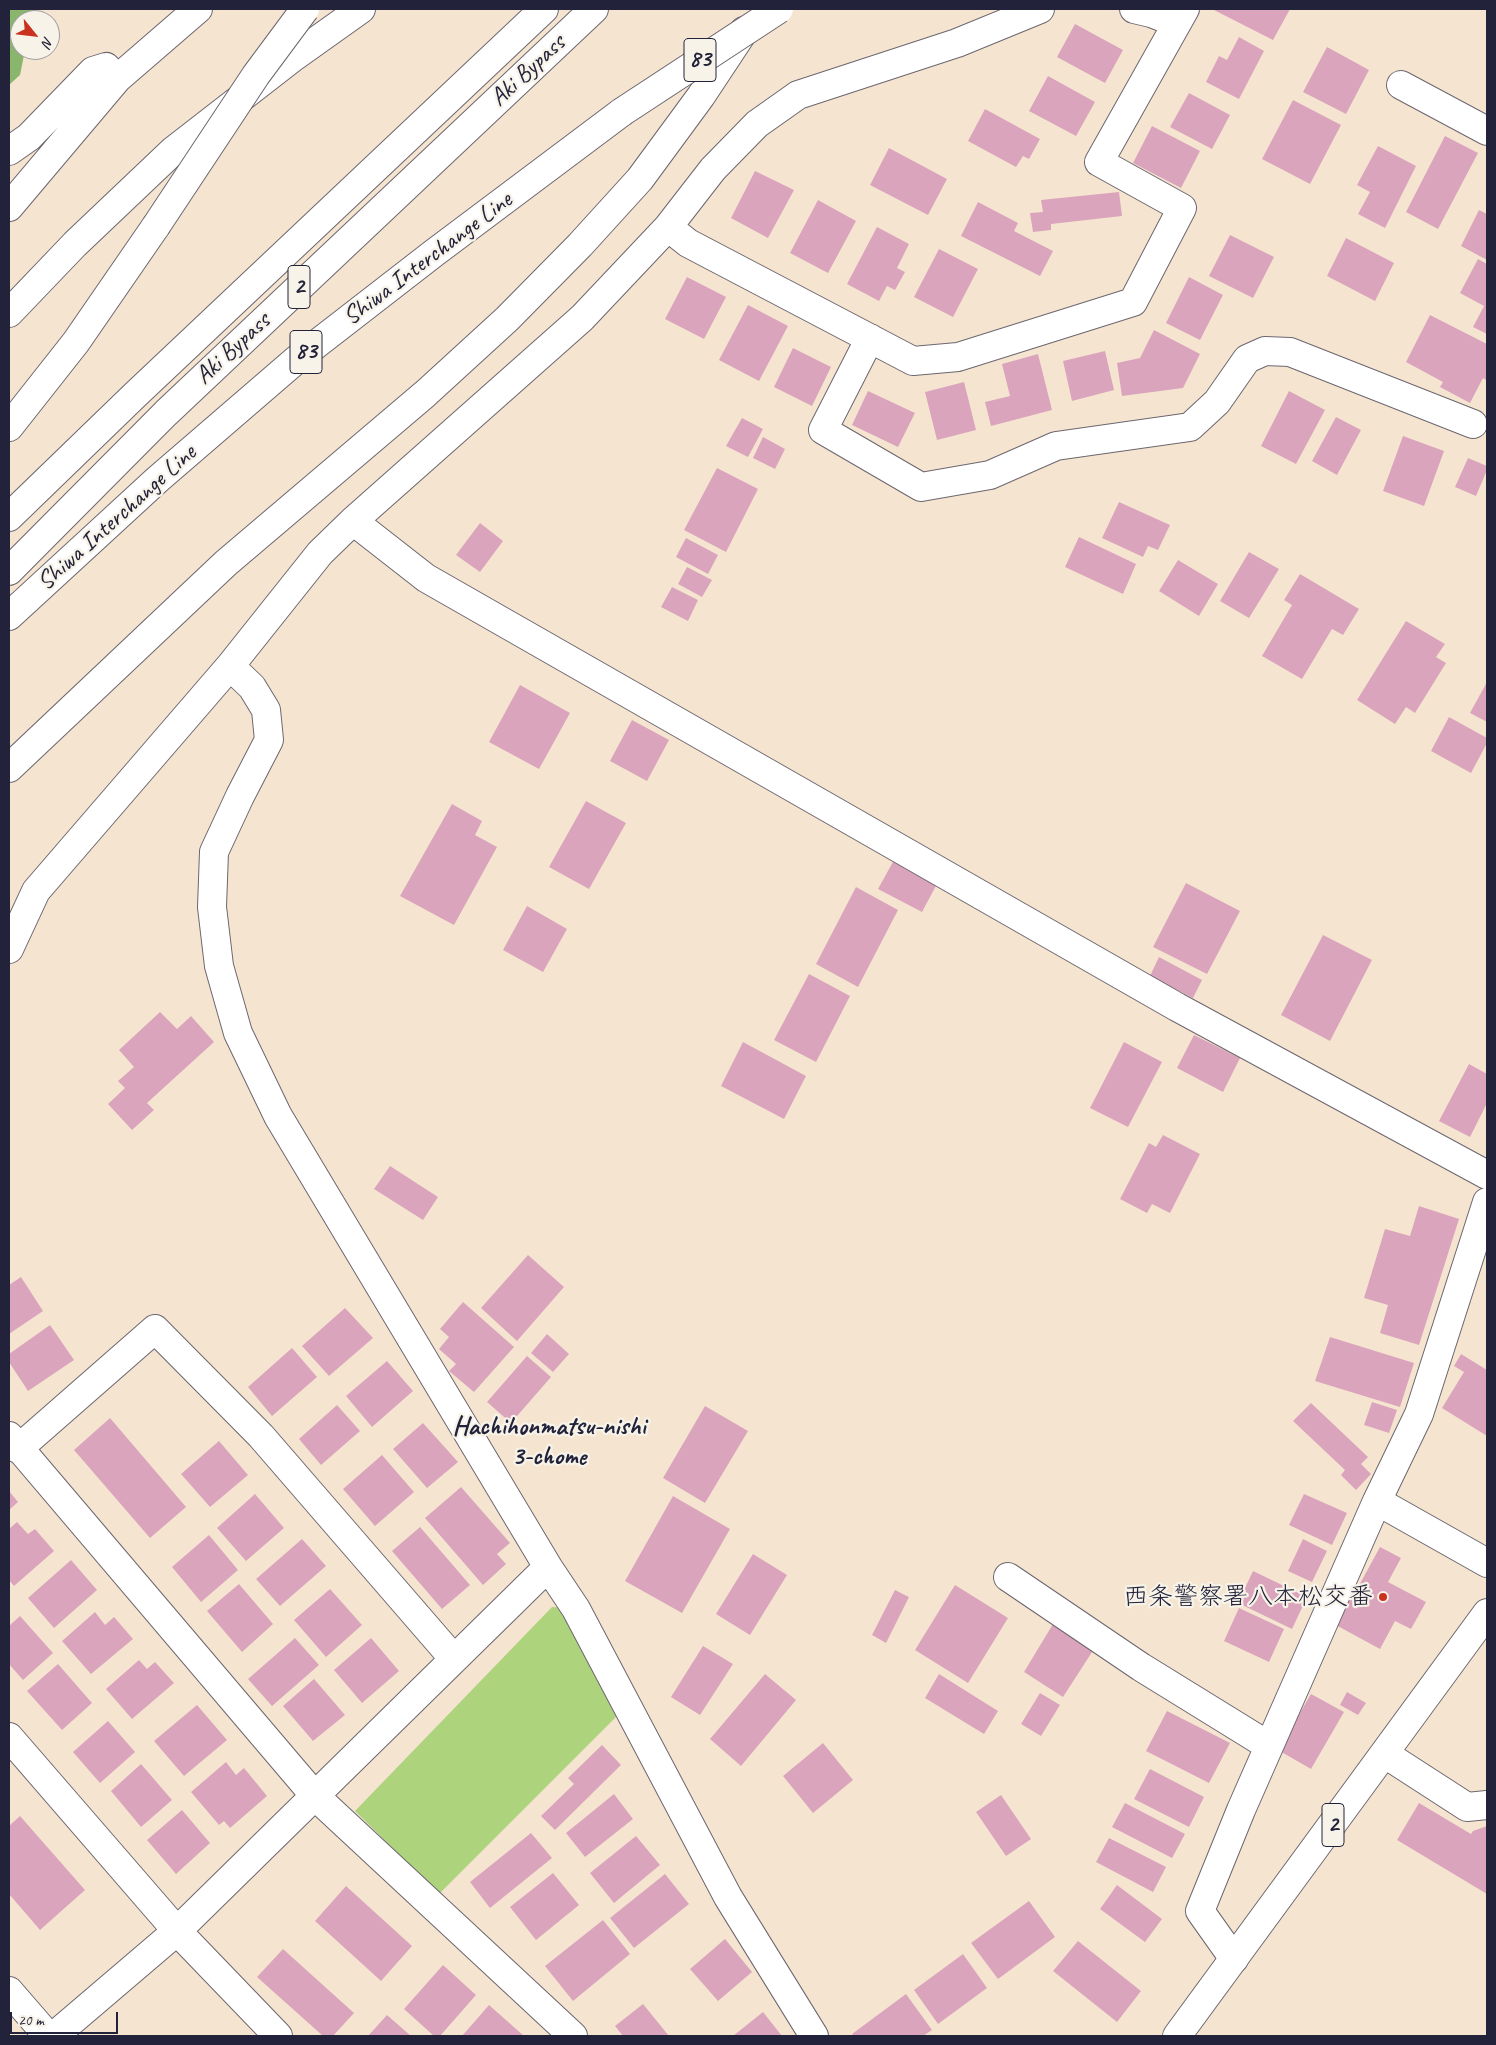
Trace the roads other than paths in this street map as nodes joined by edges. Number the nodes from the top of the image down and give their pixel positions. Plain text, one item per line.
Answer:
1 (198, 9) edge
2 (305, 9) edge
3 (362, 9) edge
4 (544, 9) edge
5 (594, 9) edge
6 (758, 9) edge
7 (779, 9) edge
8 (1040, 9) edge
9 (1134, 9) edge
10 (1181, 16) edge
11 (117, 79) junction
12 (1401, 85) dead end
13 (1487, 131) edge
14 (9, 151) edge
15 (9, 207) edge
16 (668, 227) junction
17 (9, 314) edge
18 (870, 338) junction
19 (1472, 424) dead end
20 (9, 428) edge
21 (9, 518) edge
22 (353, 521) junction
23 (9, 571) edge
24 (9, 616) edge
25 (230, 666) junction
26 (9, 768) edge
27 (9, 949) edge
28 (1487, 1175) edge
29 (1487, 1202) edge
30 (13, 1443) edge
31 (1377, 1501) junction
32 (1487, 1563) edge
33 (548, 1567) junction
34 (1008, 1577) dead end
35 (1487, 1613) edge
36 (454, 1659) junction
37 (9, 1737) edge
38 (1269, 1746) junction
39 (1385, 1754) junction
40 (315, 1796) junction
41 (1487, 1805) edge
42 (177, 1931) junction
43 (1234, 1959) junction
44 (9, 1991) edge
45 (48, 2036) edge
46 (54, 2036) edge
47 (278, 2036) edge
48 (573, 2036) edge
49 (814, 2036) edge
50 (1177, 2036) edge

1 - 11 main road
2 - 20 main road, bridge
3 - 17 main road
4 - 21 main road, Aki Bypass / 2
5 - 23 main road, Aki Bypass / 2
6 - 26 main road
7 - 24 main road, Shiwa Interchange Line / 83, bridge
8 - 16 main road
9 - 10 main road
10 - 18 main road
11 - 14 main road
11 - 15 main road
12 - 13 main road
16 - 18 main road
16 - 22 main road
18 - 19 main road
22 - 25 main road
22 - 28 main road
25 - 27 main road
25 - 33 main road
29 - 31 main road
30 - 36 main road
30 - 40 main road
31 - 32 main road
31 - 38 main road
33 - 36 main road
33 - 49 main road
34 - 38 main road
35 - 39 main road, 2
36 - 40 main road
37 - 42 main road
38 - 43 main road
39 - 41 main road
39 - 43 main road, 2
40 - 42 main road
40 - 48 main road
42 - 46 main road
42 - 47 main road
43 - 50 main road, 2
44 - 45 main road

